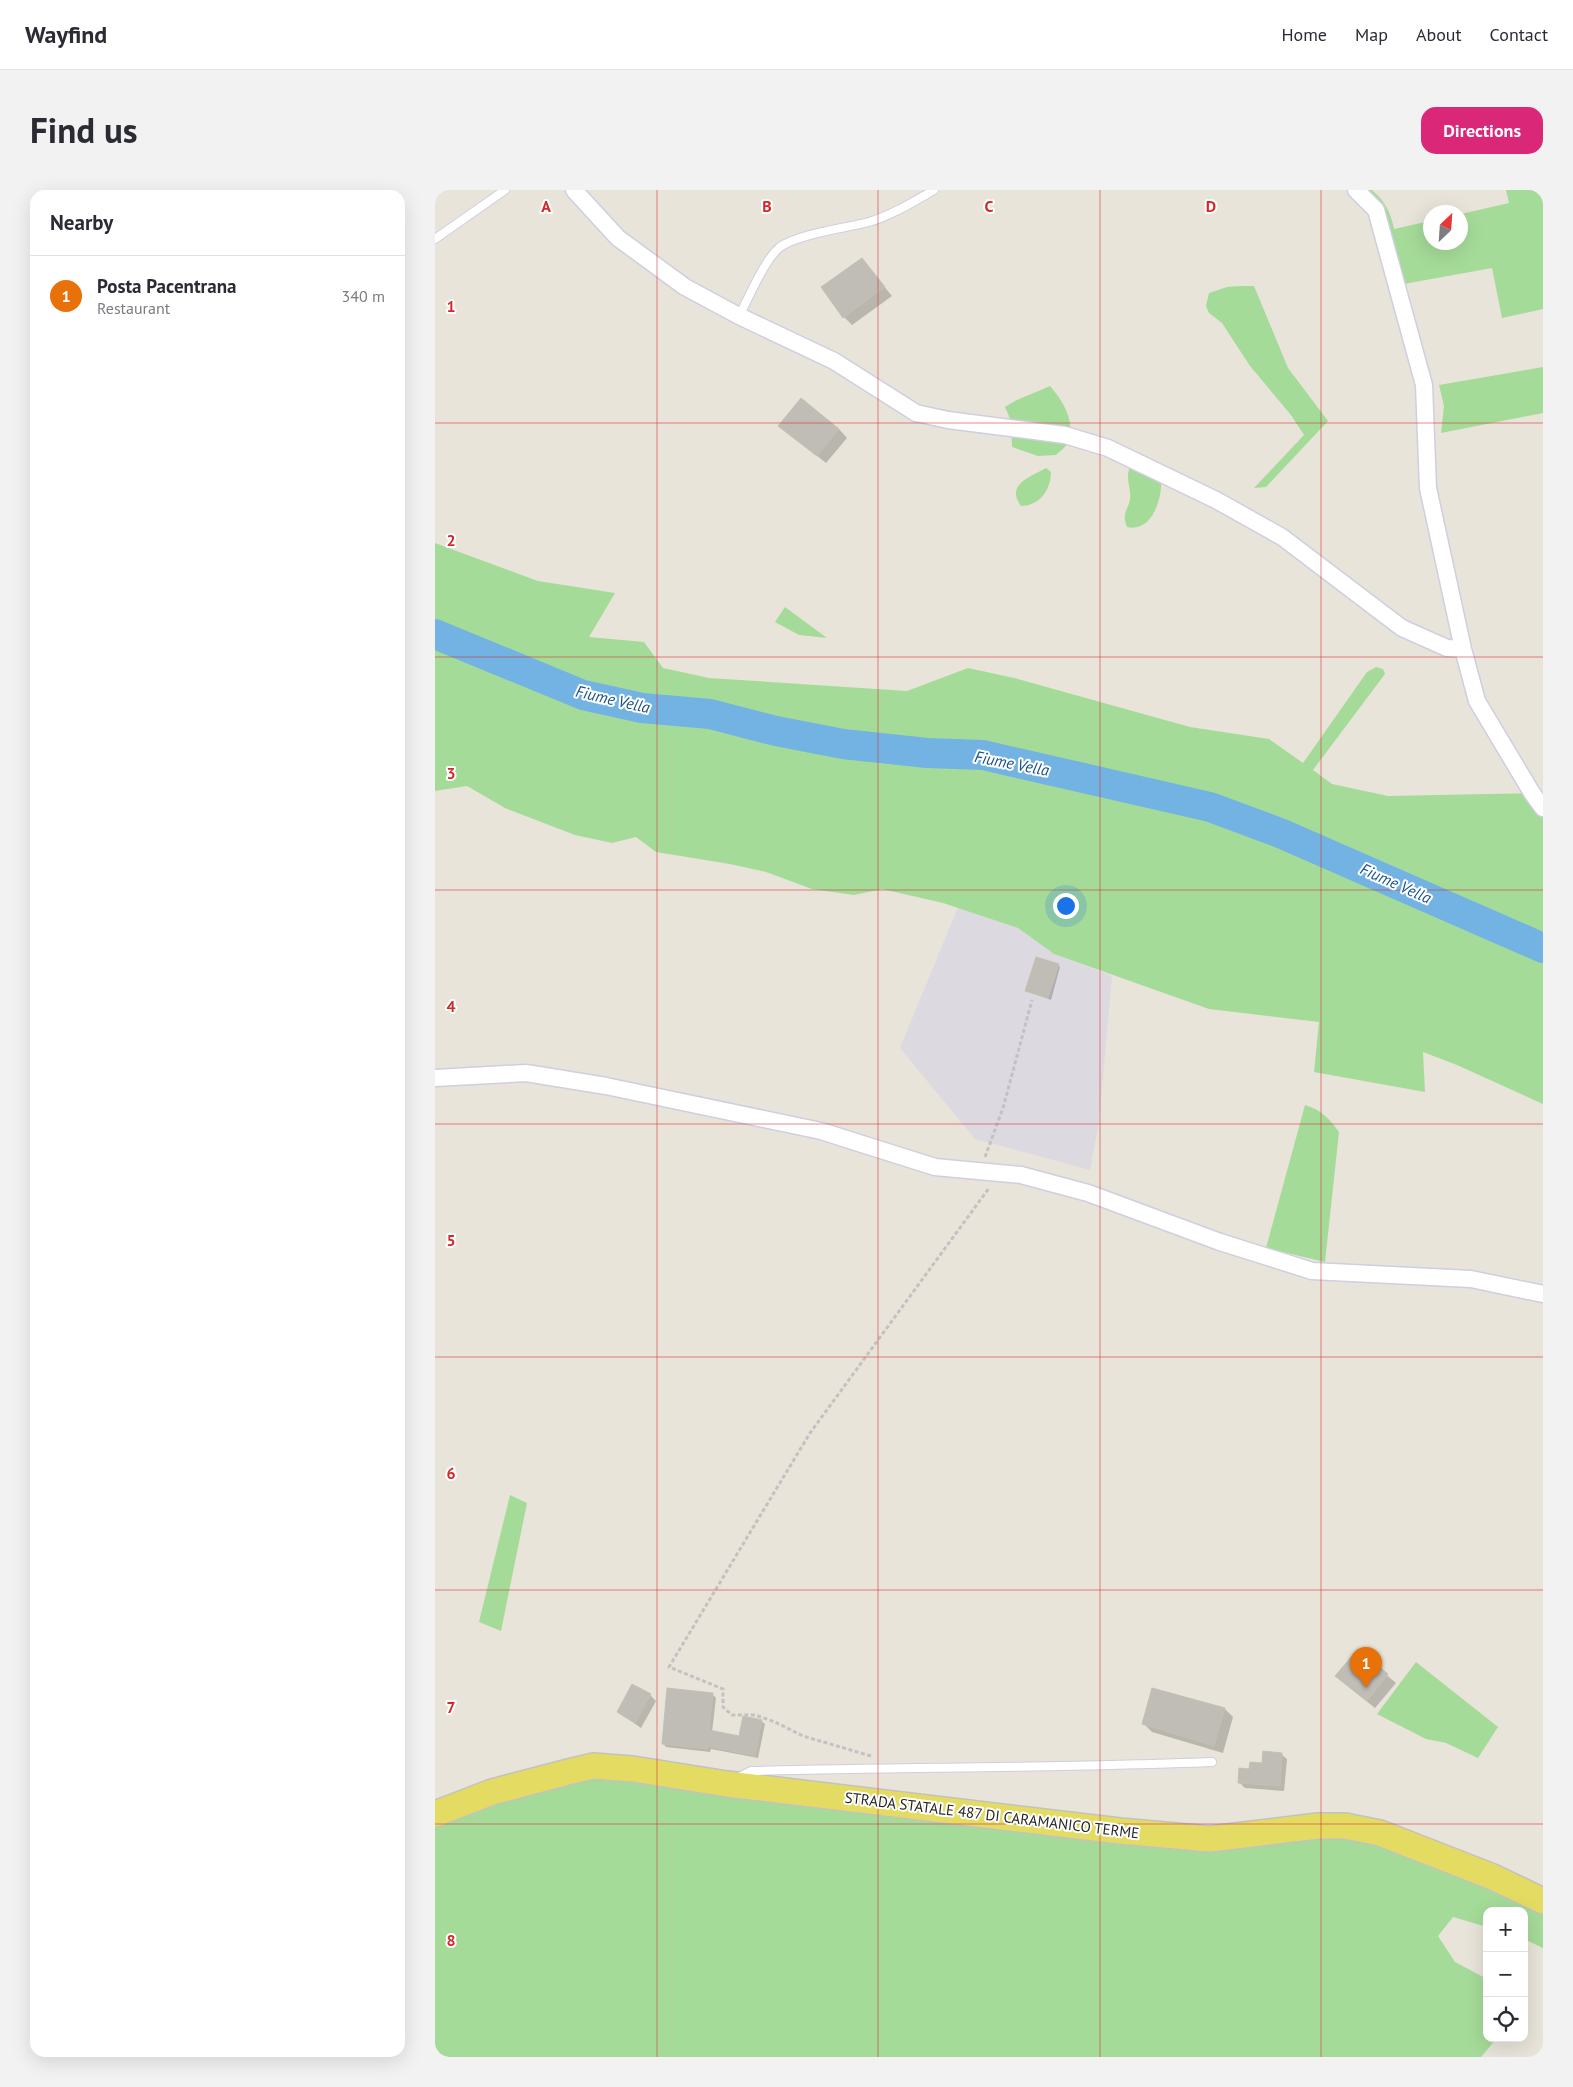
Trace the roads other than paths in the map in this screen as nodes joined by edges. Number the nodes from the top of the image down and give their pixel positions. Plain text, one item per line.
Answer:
1 (505, 190) edge
2 (574, 190) edge
3 (935, 190) edge
4 (1356, 190) edge
5 (435, 239) edge
6 (739, 316) junction
7 (1463, 649) junction
8 (1543, 808) edge
9 (435, 1078) edge
10 (1543, 1294) edge
11 (1212, 1762) dead end
12 (727, 1784) junction
13 (435, 1814) edge
14 (1543, 1901) edge

1 - 5 lane
2 - 6 street
3 - 6 lane
4 - 7 street
6 - 7 street
7 - 8 street
9 - 10 street
11 - 12 lane
12 - 13 main road, STRADA STATALE 487 DI CARAMANICO TERME
12 - 14 main road, STRADA STATALE 487 DI CARAMANICO TERME

